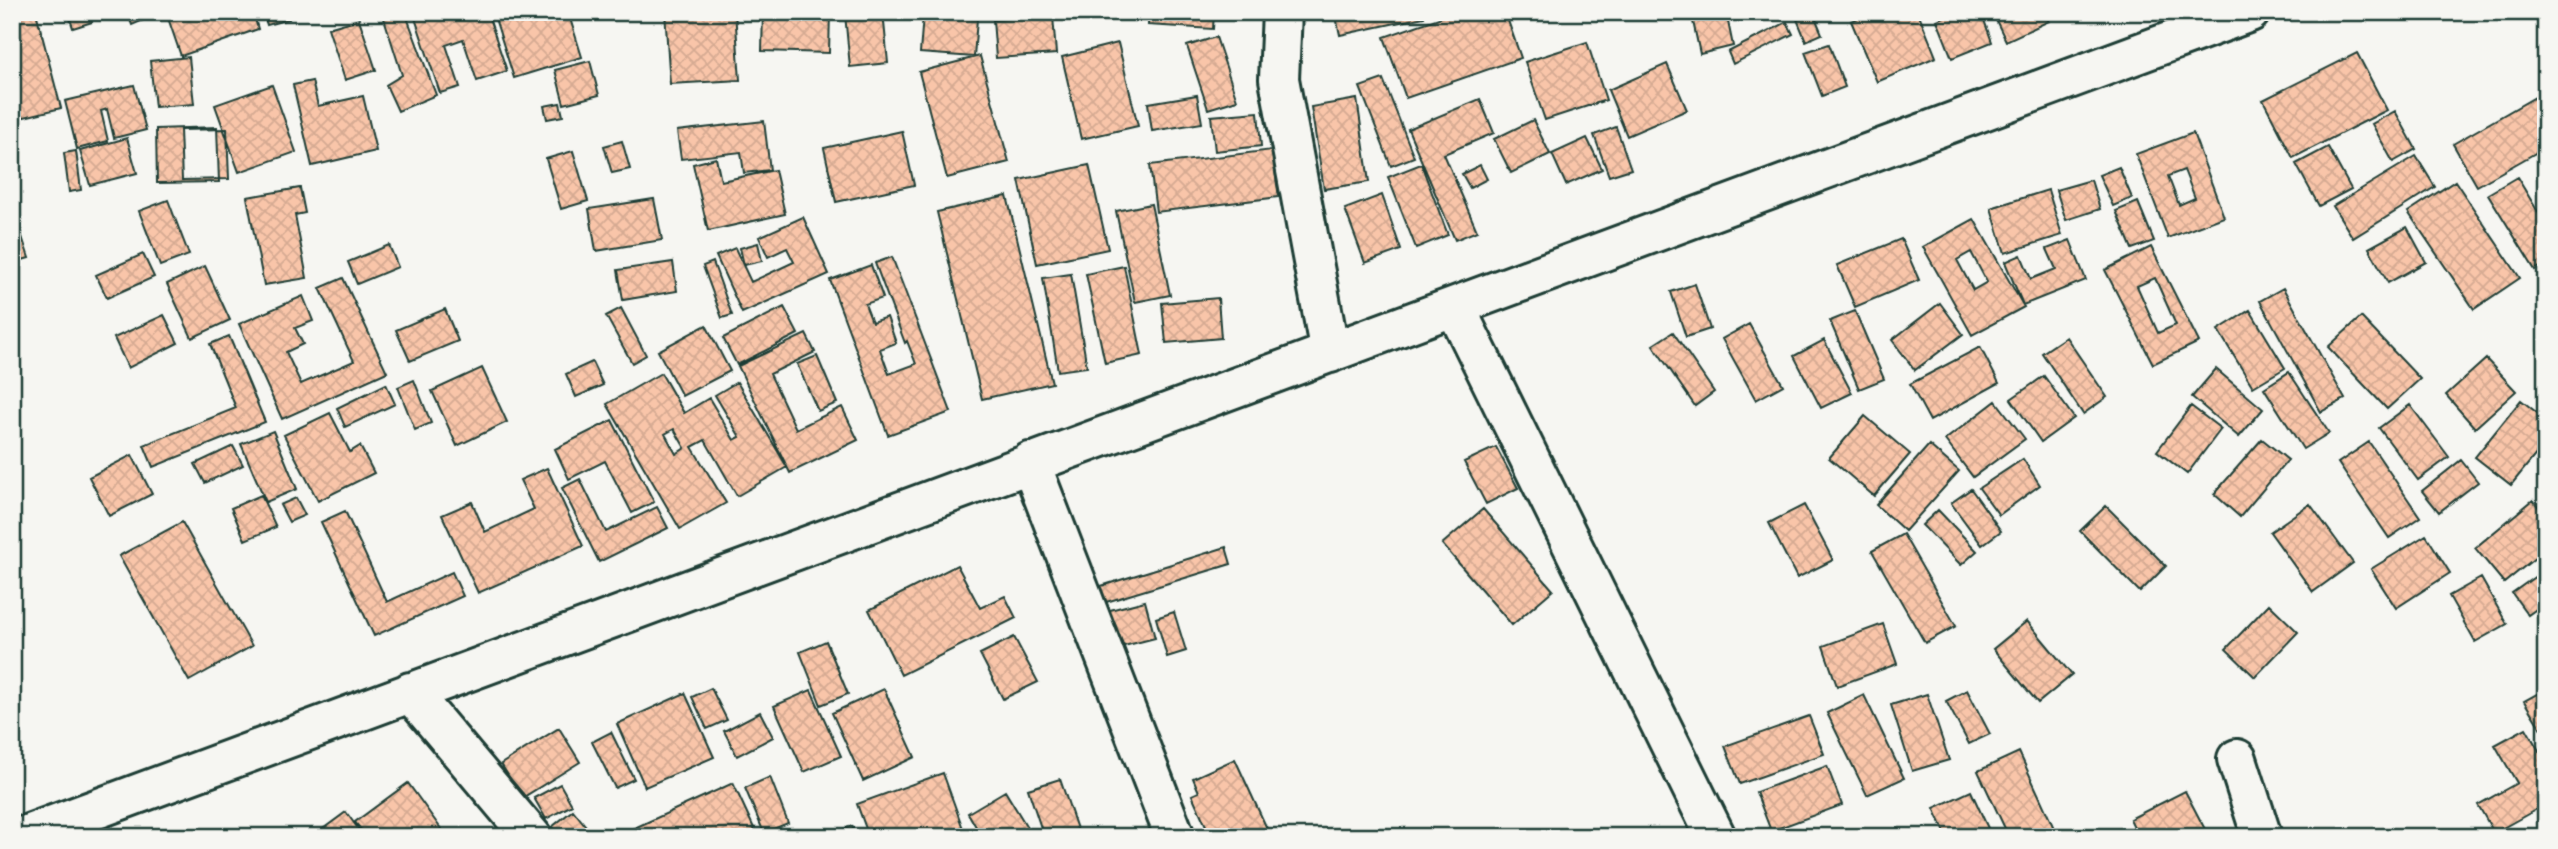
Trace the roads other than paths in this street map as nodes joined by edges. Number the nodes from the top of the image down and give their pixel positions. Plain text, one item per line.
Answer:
1 (1282, 12) edge
2 (2250, 12) edge
3 (1455, 307) junction
4 (1330, 353) junction
5 (1030, 462) junction
6 (410, 692) junction
7 (2237, 760) dead end
8 (21, 837) edge
9 (532, 837) edge
10 (1175, 837) edge
11 (1716, 837) edge
12 (2262, 837) edge

1 - 4 street
2 - 3 street
3 - 4 street
3 - 11 street
4 - 5 street
5 - 6 street
5 - 10 street
6 - 8 street
6 - 9 street
7 - 12 street

